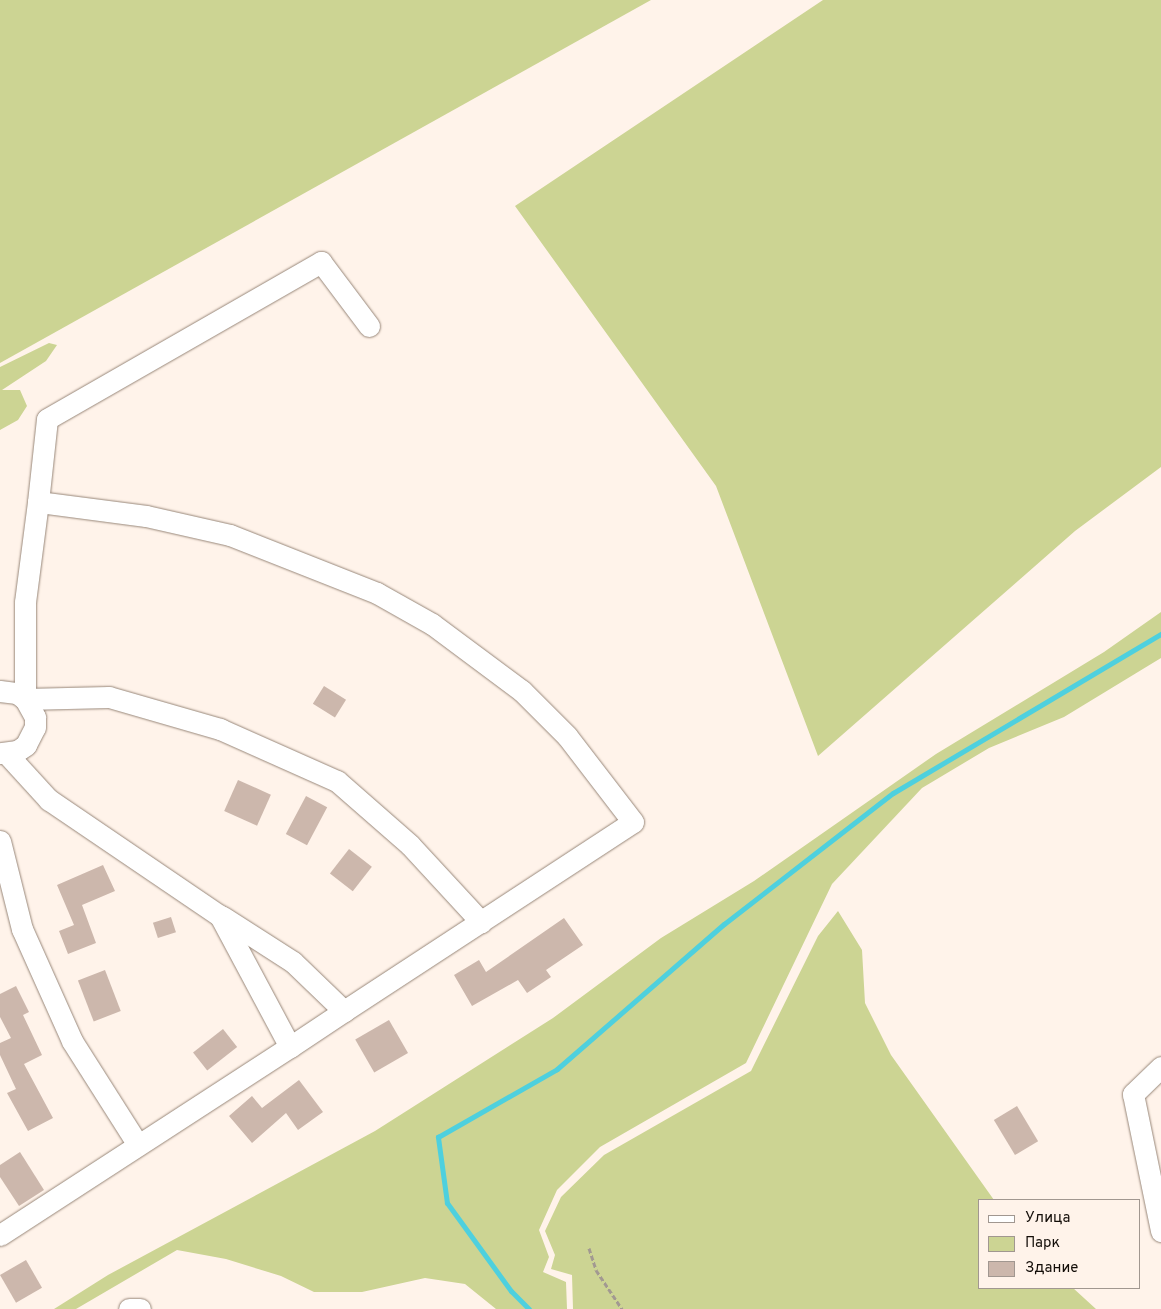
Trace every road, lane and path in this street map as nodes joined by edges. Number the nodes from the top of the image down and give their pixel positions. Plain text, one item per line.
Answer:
1 (369, 326) dead end
2 (38, 502) junction
3 (0, 691) edge
4 (25, 699) junction
5 (4, 753) edge
6 (0, 841) edge
7 (220, 916) junction
8 (481, 922) junction
9 (344, 1012) junction
10 (290, 1047) junction
11 (1161, 1067) edge
12 (138, 1145) junction
13 (1161, 1231) edge
14 (0, 1235) edge
15 (589, 1248) dead end
16 (129, 1309) edge
17 (140, 1309) edge
18 (622, 1309) edge

1 - 2 lane
2 - 4 lane
2 - 8 lane
3 - 4 lane
4 - 5 lane
4 - 8 lane
5 - 7 lane
6 - 12 lane
7 - 9 lane
7 - 10 lane
8 - 9 lane
9 - 10 lane
10 - 12 lane
11 - 13 lane
12 - 14 lane
15 - 18 path
16 - 17 lane

